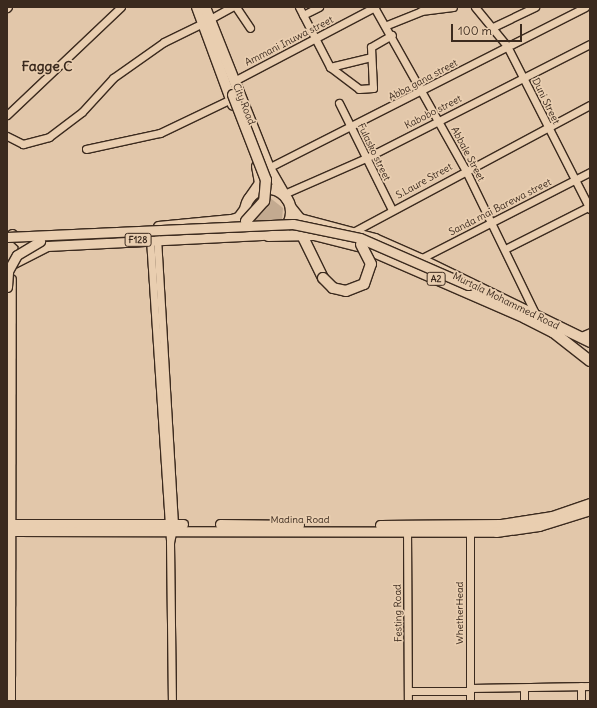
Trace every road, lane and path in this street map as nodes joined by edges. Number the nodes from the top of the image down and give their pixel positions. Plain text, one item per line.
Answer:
1 (121, 7) edge
2 (197, 7) edge
3 (205, 7) edge
4 (232, 7) edge
5 (236, 7) edge
6 (299, 7) edge
7 (319, 7) edge
8 (375, 7) edge
9 (453, 7) edge
10 (475, 7) edge
11 (534, 7) edge
12 (586, 7) edge
13 (590, 14) edge
14 (303, 15) junction
15 (206, 21) junction
16 (387, 25) junction
17 (250, 28) dead end
18 (491, 28) junction
19 (392, 35) junction
20 (316, 40) junction
21 (590, 44) edge
22 (507, 46) junction
23 (371, 57) junction
24 (330, 67) junction
25 (524, 78) junction
26 (230, 84) junction
27 (424, 91) junction
28 (232, 97) junction
29 (338, 103) dead end
30 (590, 105) edge
31 (7, 115) edge
32 (439, 120) junction
33 (548, 127) junction
34 (352, 128) junction
35 (7, 136) edge
36 (86, 149) dead end
37 (366, 158) junction
38 (269, 168) junction
39 (465, 169) junction
40 (259, 172) junction
41 (590, 172) edge
42 (575, 180) junction
43 (248, 202) junction
44 (288, 204) junction
45 (590, 208) edge
46 (392, 210) junction
47 (243, 222) junction
48 (492, 222) junction
49 (353, 232) junction
50 (301, 234) junction
51 (265, 235) junction
52 (7, 236) edge
53 (153, 239) junction
54 (40, 241) junction
55 (361, 244) junction
56 (505, 249) junction
57 (420, 259) junction
58 (13, 264) edge
59 (7, 287) edge
60 (467, 287) junction
61 (489, 297) junction
62 (536, 315) junction
63 (590, 332) edge
64 (579, 337) junction
65 (590, 342) edge
66 (590, 361) edge
67 (7, 391) edge
68 (11, 402) junction
69 (590, 503) edge
70 (590, 510) edge
71 (8, 527) edge
72 (170, 527) junction
73 (407, 528) junction
74 (470, 528) junction
75 (581, 686) junction
76 (590, 686) edge
77 (524, 688) junction
78 (470, 689) junction
79 (408, 691) junction
80 (10, 701) edge
81 (172, 701) edge
82 (408, 701) edge
83 (470, 701) edge
84 (524, 701) edge
85 (581, 701) edge

1 - 31 street
2 - 15 highway, City Road / A2
3 - 15 highway, City Road / A2
4 - 15 street
5 - 17 street
6 - 14 street
7 - 14 street
8 - 16 street, Abbale Street
8 - 20 street, Ammani Inuwa street
9 - 16 street
10 - 18 street, Duni Street
11 - 18 street
12 - 13 street
12 - 22 street, Abba gana street
14 - 20 street
15 - 26 highway, City Road / A2
15 - 35 street
16 - 19 street, Abbale Street
18 - 22 street, Duni Street
19 - 23 street
19 - 27 street, Abbale Street
20 - 24 street
20 - 26 street, Ammani Inuwa street
21 - 25 street, Kabobo street
22 - 25 street, Duni Street
22 - 27 street, Abba gana street
23 - 24 street
23 - 24 street
25 - 32 street, Kabobo street
25 - 33 street, Duni Street
26 - 28 highway
26 - 38 highway, City Road / A2
27 - 32 street, Abbale Street
27 - 34 street, Abba gana street
28 - 36 street
28 - 40 highway, City Road
28 - 47 highway, bridge
29 - 34 street, Fulasko street
30 - 33 street, S.Laure Street
32 - 37 street, Kabobo street
32 - 39 street, Abbale Street
33 - 39 street, S.Laure Street
33 - 42 street, Duni Street
34 - 37 street, Fulasko street
34 - 38 street, Abba gana street
37 - 44 street, Kabobo street
37 - 46 street, Fulasko street
38 - 40 street, Abba gana street
38 - 44 highway, City Road / A2
39 - 46 street, S.Laure Street
39 - 48 street, Abbale Street
40 - 43 highway
41 - 42 street, Sanda mai Barewa street
42 - 45 street, Duni Street
42 - 48 street, Sanda mai Barewa street
43 - 44 highway, A2
43 - 51 highway
43 - 52 main road, F128
44 - 49 highway, Murtala Mohammed Road / A2
44 - 50 highway, City Road
44 - 51 highway
45 - 56 street
46 - 49 street, S.Laure Street
47 - 52 main road, bridge
47 - 60 main road, bridge
48 - 56 street, Abbale Street
48 - 57 street, Sanda mai Barewa street
49 - 57 highway, Murtala Mohammed Road / A2
50 - 51 highway, Murtala Mohammed Road / A2
50 - 55 highway, City Road, bridge
50 - 61 highway, Murtala Mohammed Road / A2
51 - 53 main road, F128
52 - 54 main road
52 - 58 main road
53 - 58 main road, F128
53 - 72 street
54 - 55 main road, bridge
54 - 59 main road, bridge
55 - 60 main road
56 - 62 street, Abbale Street
57 - 61 highway, Murtala Mohammed Road / A2
58 - 68 main road
60 - 61 main road
61 - 62 highway, Murtala Mohammed Road / A2
61 - 66 highway, Murtala Mohammed Road / A2
62 - 64 highway, Murtala Mohammed Road / A2
63 - 64 street
64 - 65 highway, Murtala Mohammed Road / A2
67 - 68 main road
68 - 71 main road
69 - 74 main road, Madina Road
70 - 74 main road, Madina Road
71 - 72 main road, Madina Road
71 - 80 main road
72 - 73 main road, Madina Road
72 - 81 street
73 - 74 main road, Madina Road
73 - 79 street, Festing Road
74 - 78 street, WhetherHead
75 - 76 street
75 - 77 street
75 - 85 street
77 - 78 street
77 - 84 street
78 - 79 street
78 - 83 street, WhetherHead
79 - 82 street, Festing Road

